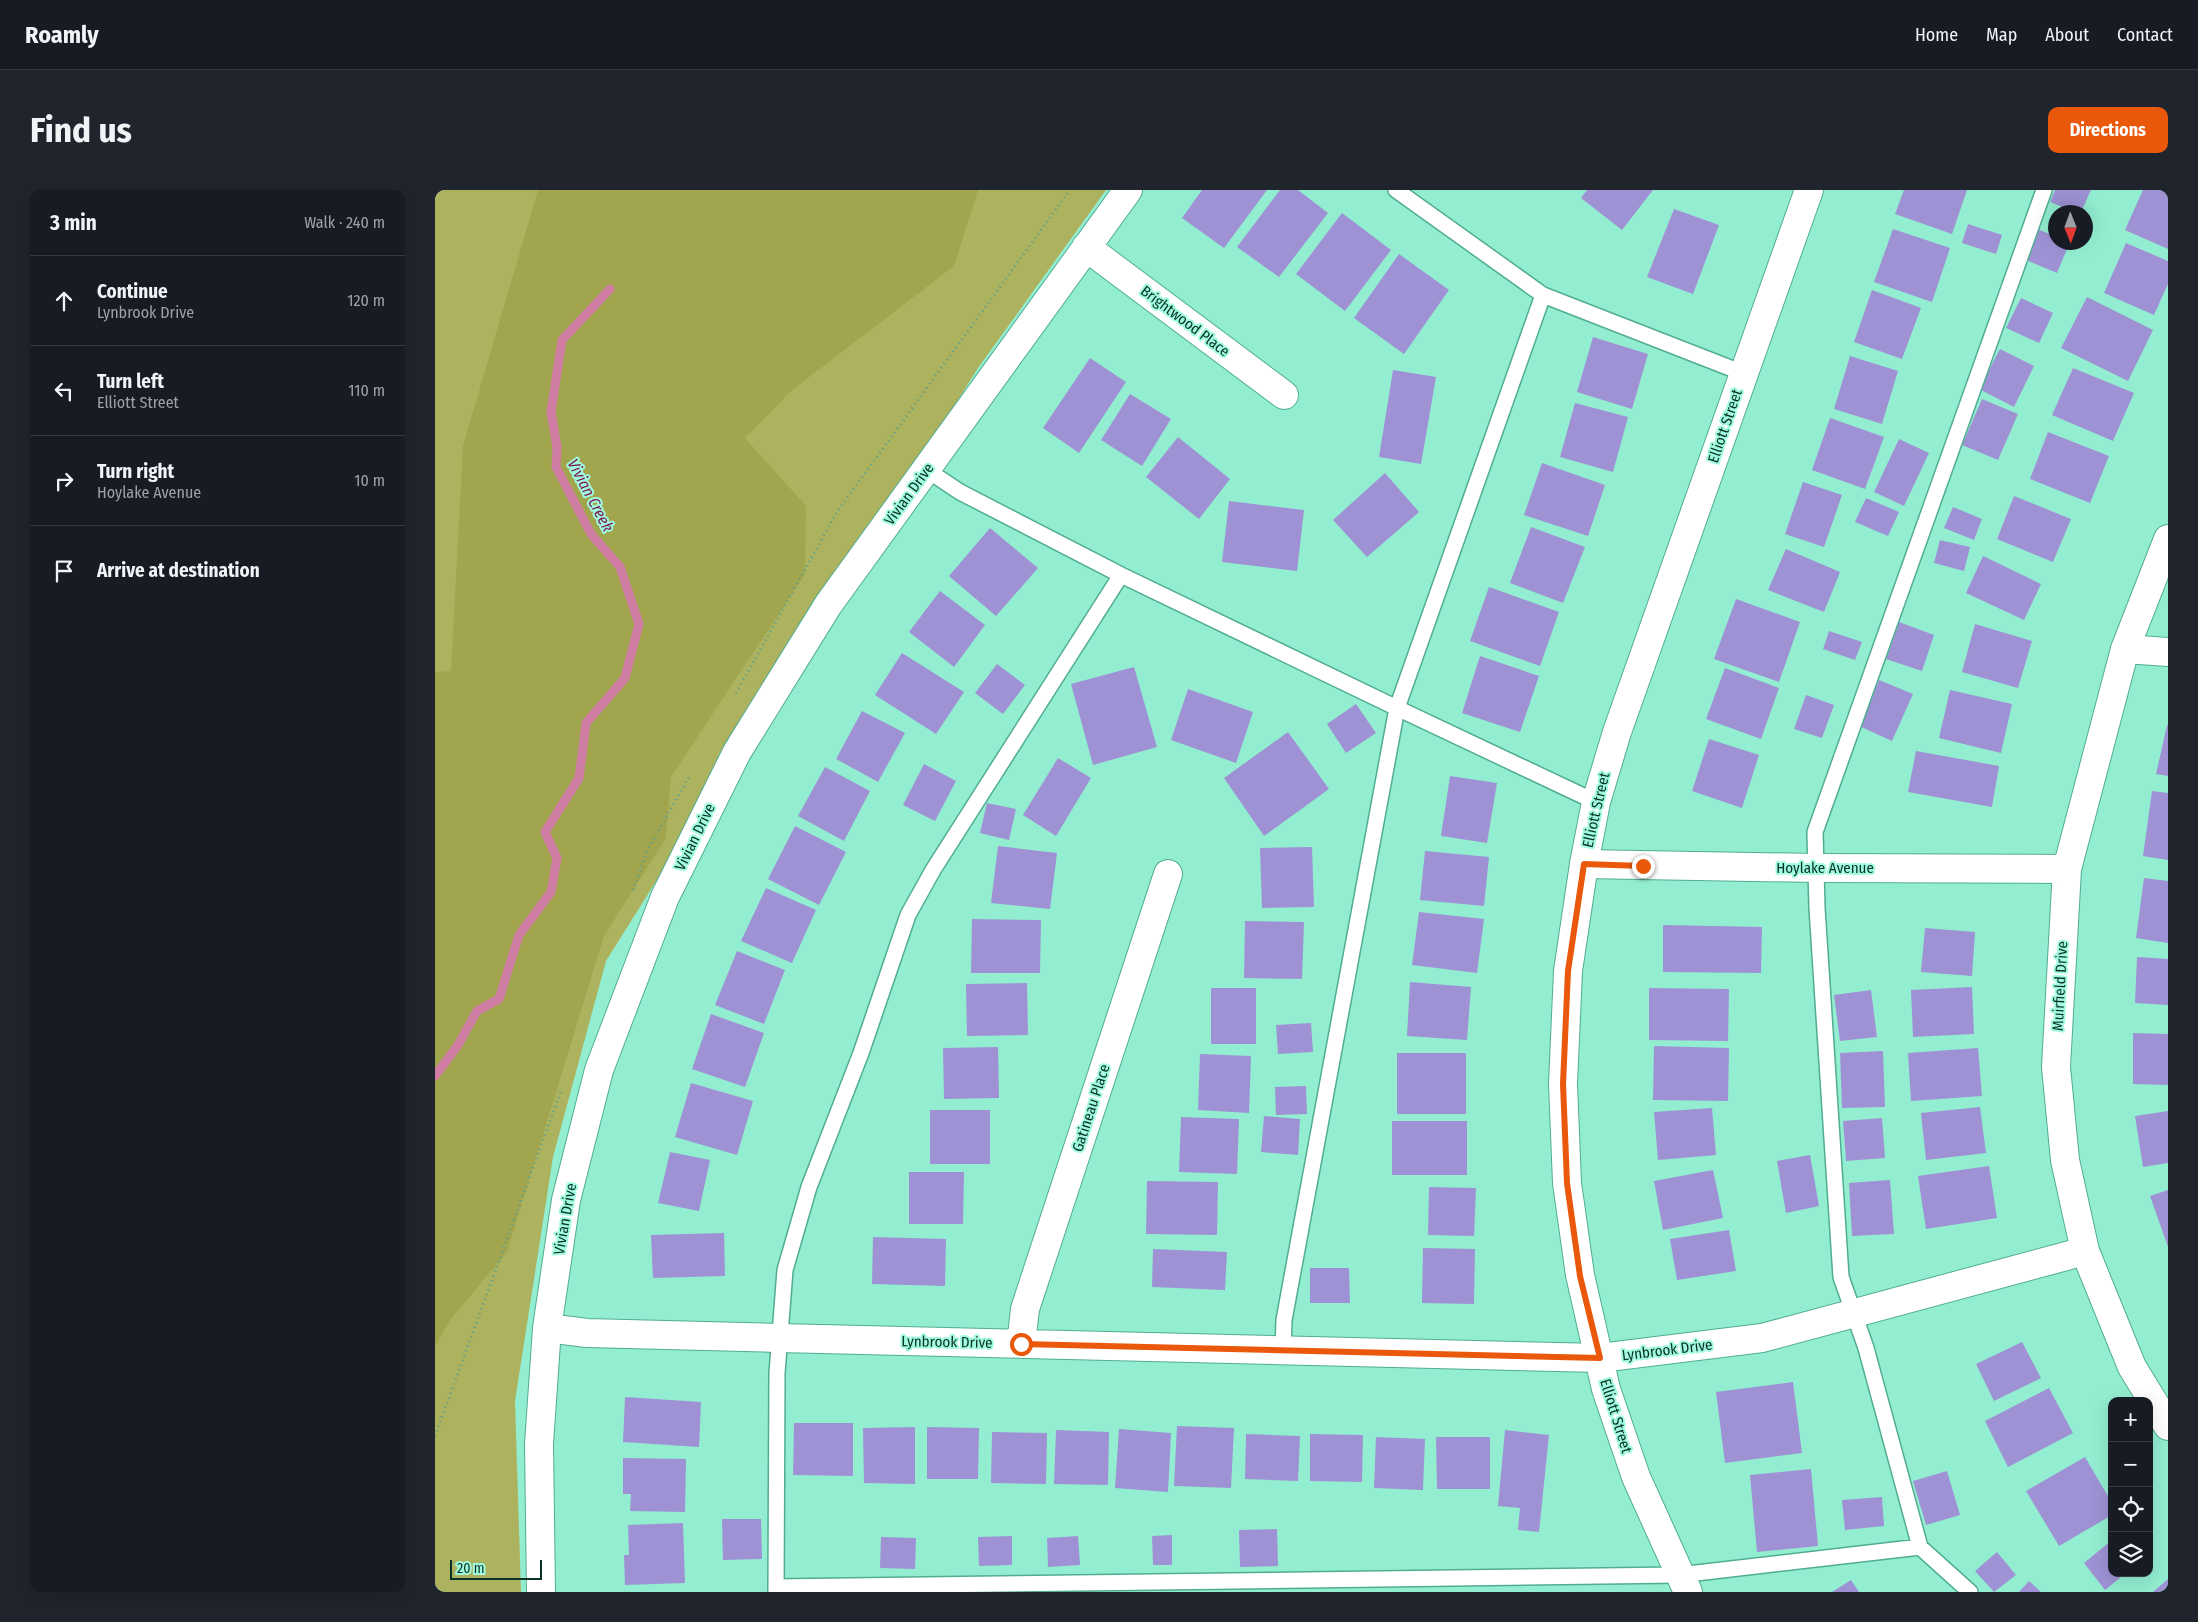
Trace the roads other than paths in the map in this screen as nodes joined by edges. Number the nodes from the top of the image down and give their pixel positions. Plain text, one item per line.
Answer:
1 (1128, 190) edge
2 (1396, 190) edge
3 (2044, 190) edge
4 (1807, 191) edge
5 (1086, 247) junction
6 (1543, 295) junction
7 (1743, 373) junction
8 (1284, 395) dead end
9 (927, 470) junction
10 (2168, 539) edge
11 (1121, 574) junction
12 (2125, 649) junction
13 (2168, 652) edge
14 (1397, 708) junction
15 (1597, 802) junction
16 (1584, 864) junction
17 (1816, 868) junction
18 (2067, 869) junction
19 (1168, 874) dead end
20 (2085, 1251) junction
21 (1853, 1314) junction
22 (547, 1328) junction
23 (779, 1338) junction
24 (1021, 1344) junction
25 (1283, 1351) junction
26 (1600, 1358) junction
27 (2168, 1426) edge
28 (1920, 1547) junction
29 (1683, 1583) edge
30 (776, 1590) edge
31 (541, 1592) edge
32 (1970, 1592) edge

1 - 5 street, Vivian Drive
2 - 6 lane
3 - 17 lane
4 - 7 street, Elliott Street
5 - 8 street, Brightwood Place
5 - 9 street, Vivian Drive
6 - 7 lane
6 - 14 lane
7 - 15 street, Elliott Street
9 - 11 lane
9 - 22 street, Vivian Drive
10 - 12 street, Muirfield Drive
11 - 14 lane
11 - 23 lane
12 - 13 street
12 - 18 street, Muirfield Drive
14 - 15 lane
14 - 25 lane
15 - 16 street, Elliott Street
16 - 17 street, Hoylake Avenue
16 - 26 street, Elliott Street
17 - 18 street, Hoylake Avenue
17 - 21 lane
18 - 20 street, Muirfield Drive
19 - 24 street, Gatineau Place
20 - 21 street, Lynbrook Drive
20 - 27 street, Muirfield Drive
21 - 26 street, Lynbrook Drive
21 - 28 lane
22 - 23 street, Lynbrook Drive
22 - 31 street, Vivian Drive
23 - 24 street, Lynbrook Drive
23 - 30 lane
24 - 25 street, Lynbrook Drive
25 - 26 street, Lynbrook Drive
26 - 29 street, Elliott Street
28 - 29 lane
28 - 32 lane
29 - 30 lane

